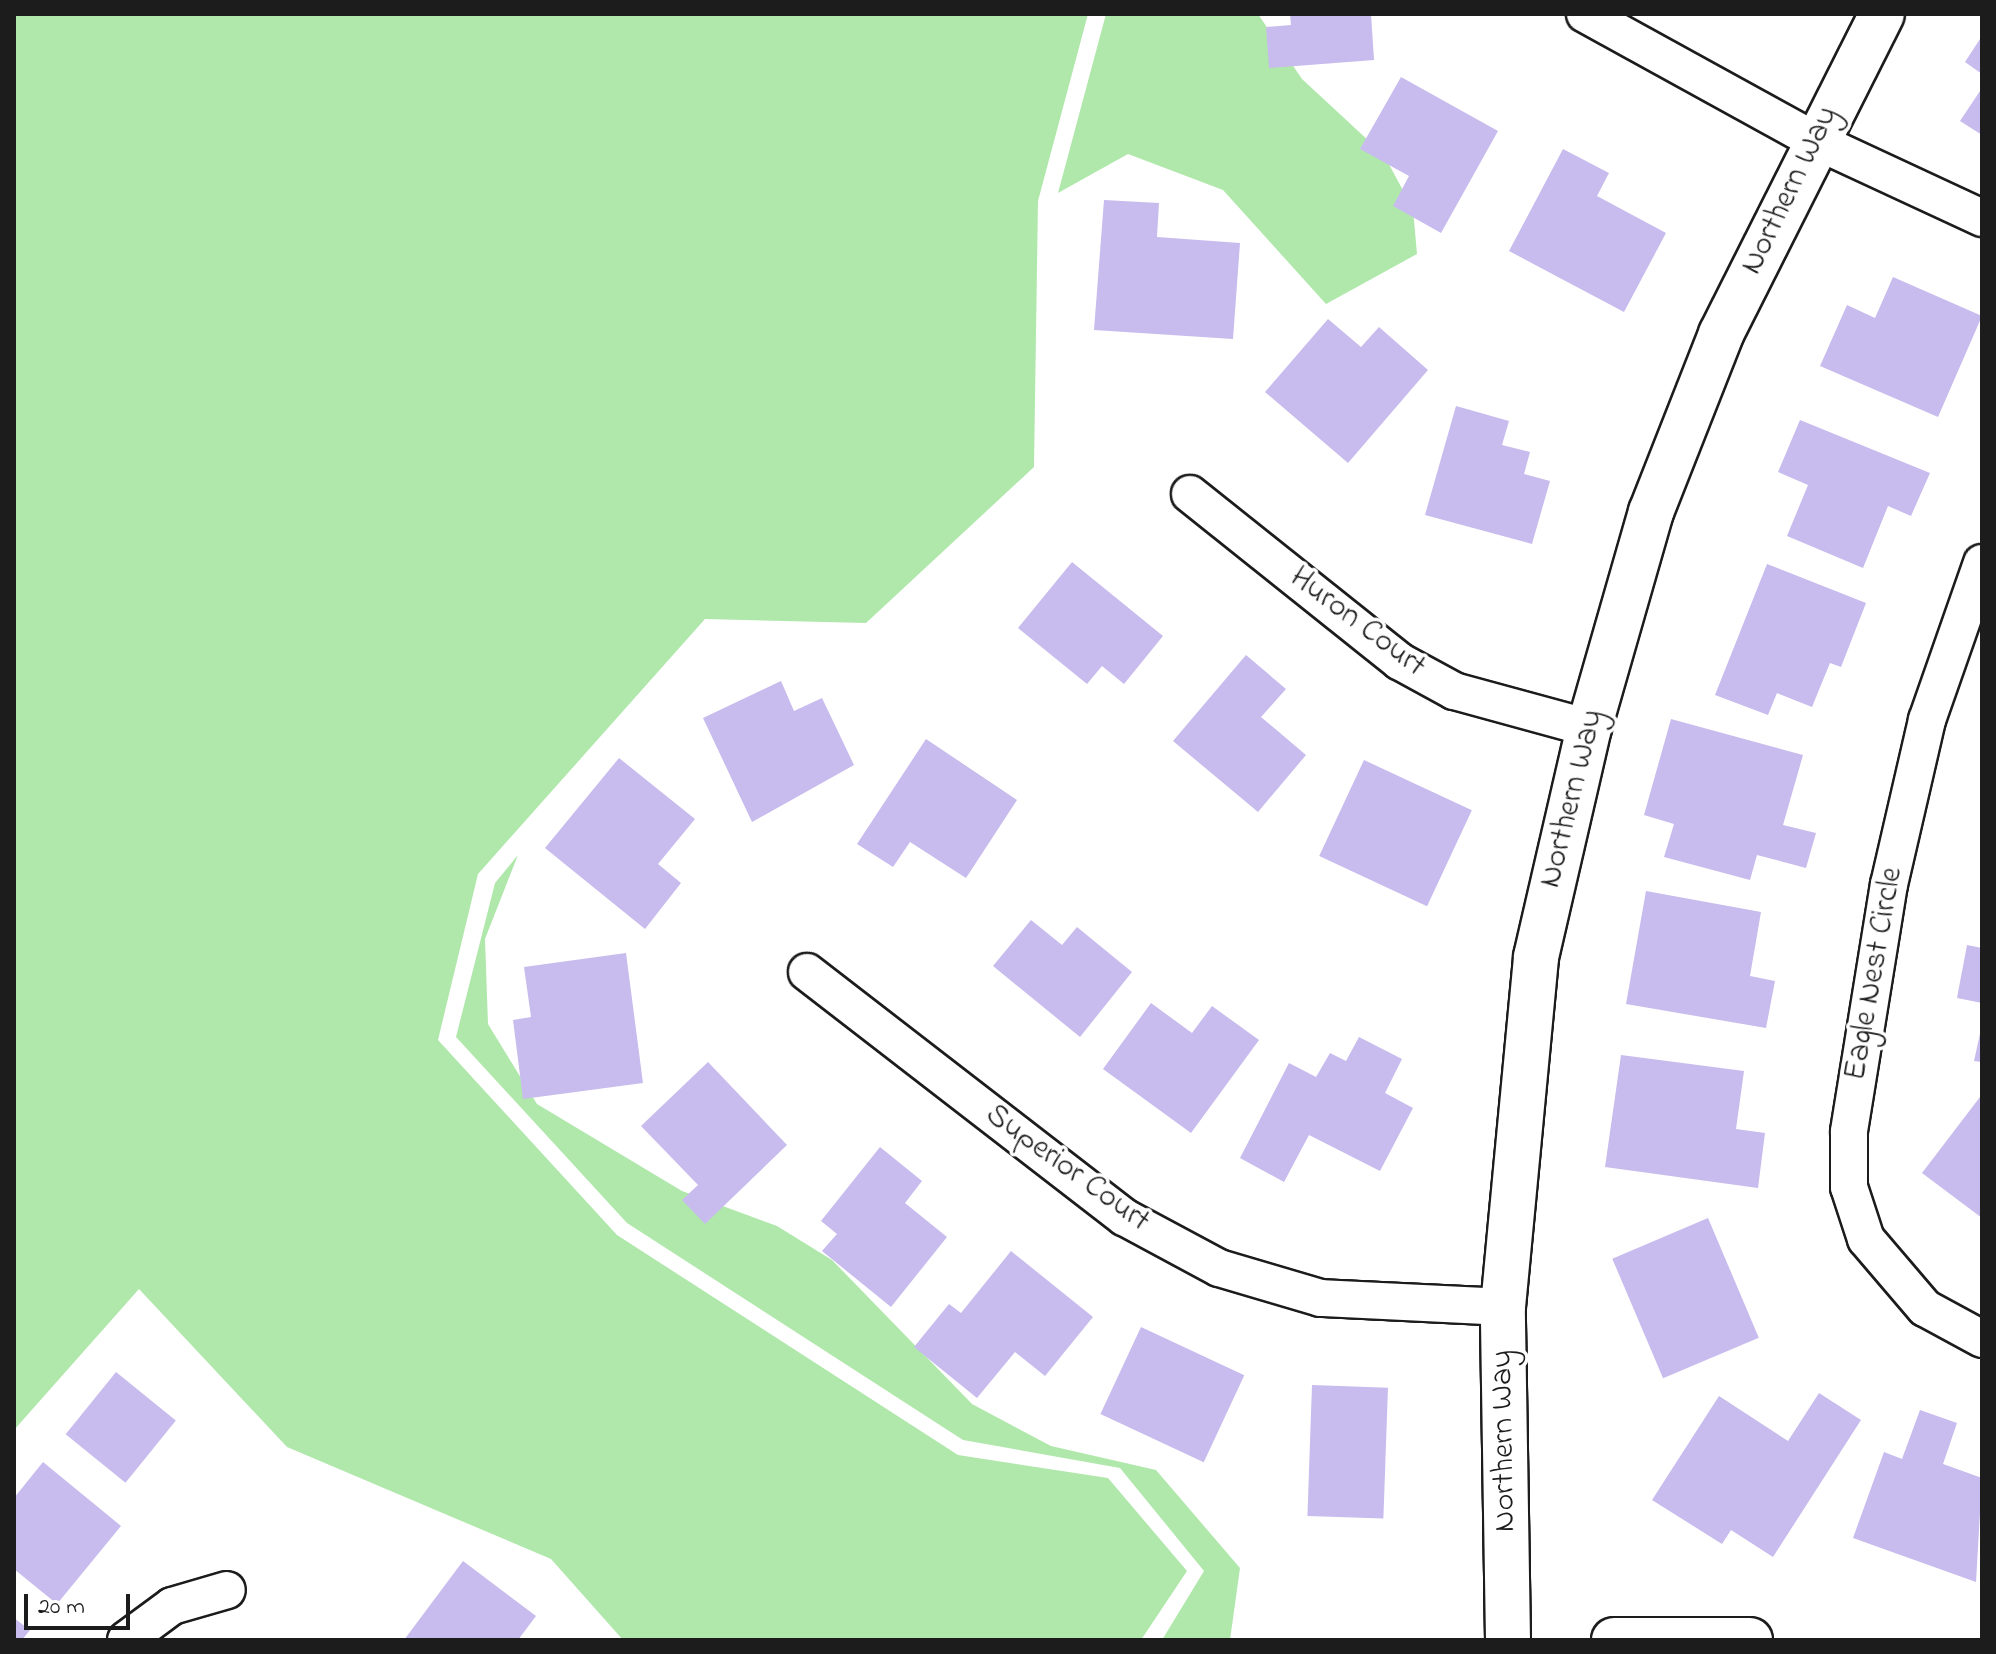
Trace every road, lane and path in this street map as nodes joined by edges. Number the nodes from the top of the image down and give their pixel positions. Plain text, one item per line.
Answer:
1 (1585, 14) edge
2 (1882, 14) edge
3 (1814, 140) junction
4 (1982, 218) edge
5 (1190, 494) dead end
6 (1982, 563) edge
7 (1589, 728) junction
8 (807, 972) dead end
9 (1503, 1307) junction
10 (1982, 1339) edge
11 (227, 1590) dead end
12 (126, 1640) edge
13 (1508, 1640) edge
14 (1614, 1640) edge
15 (1750, 1640) edge

1 - 3 street
2 - 3 street, Northern Way
3 - 4 street
3 - 7 street, Northern Way
5 - 7 street, Huron Court
6 - 10 street, Eagle Nest Circle
7 - 9 street, Northern Way
8 - 9 street, Superior Court
9 - 13 street, Northern Way
11 - 12 street
14 - 15 street

